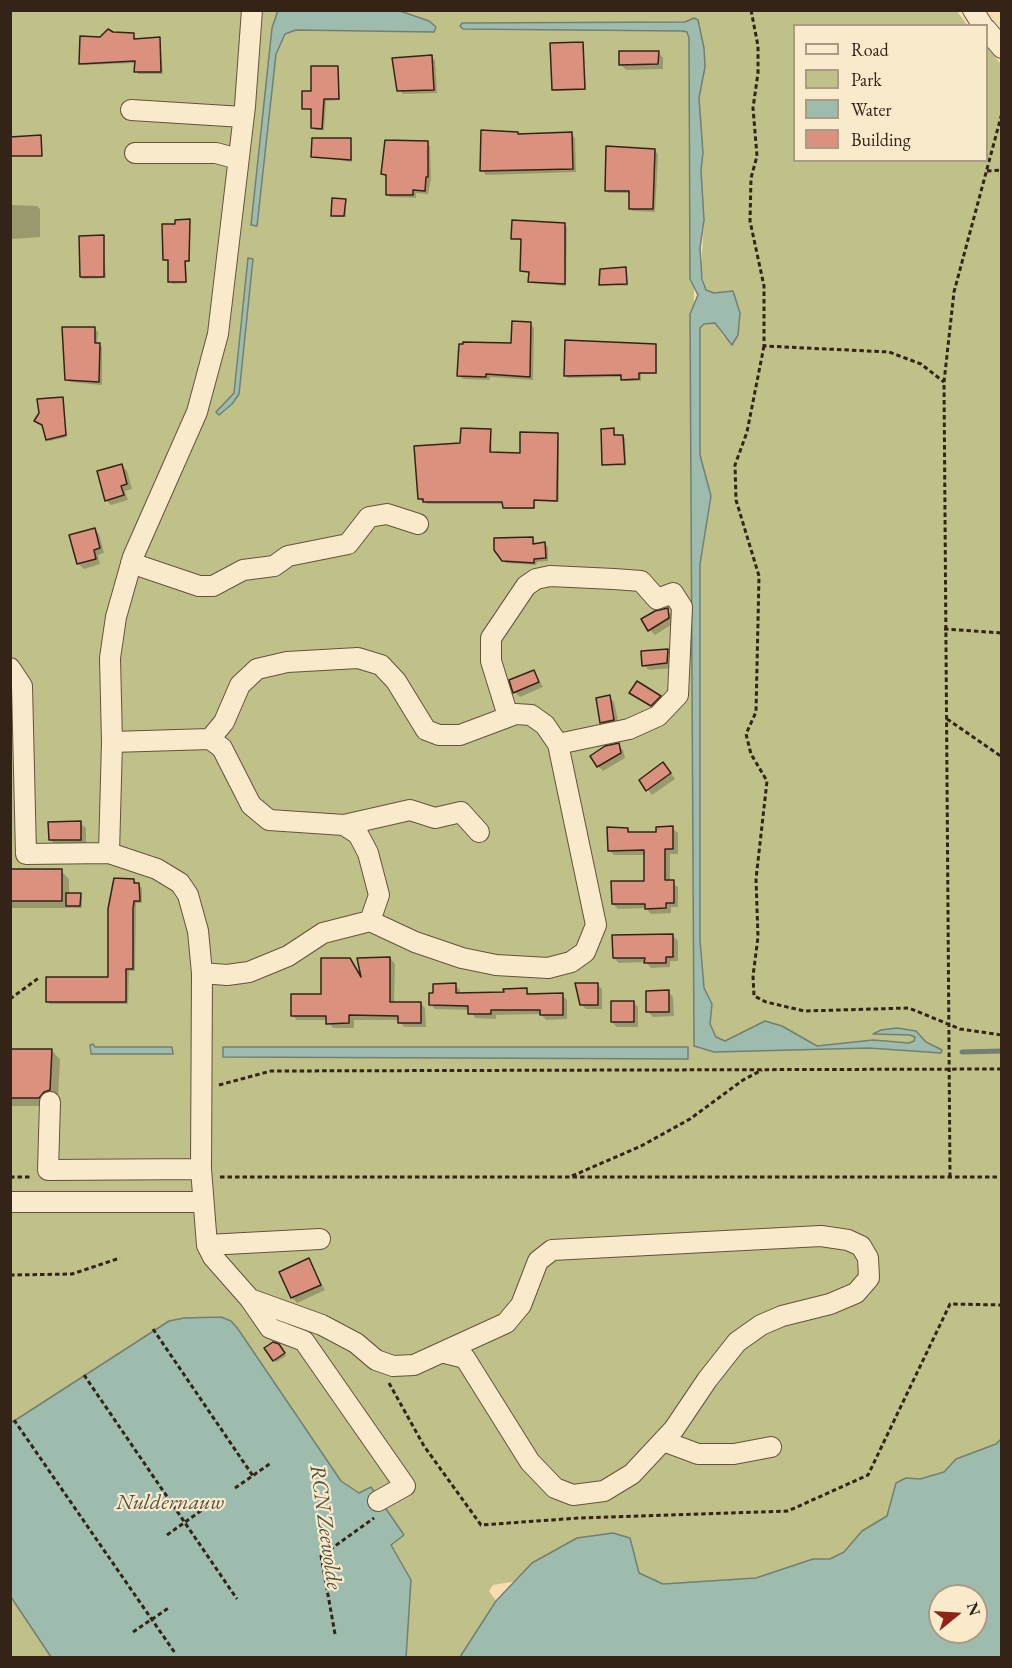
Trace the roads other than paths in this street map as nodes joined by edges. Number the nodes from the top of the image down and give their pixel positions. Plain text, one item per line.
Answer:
1 (252, 10) edge
2 (973, 10) edge
3 (983, 24) edge
4 (988, 30) edge
5 (1002, 48) edge
6 (131, 110) dead end
7 (243, 117) junction
8 (135, 153) dead end
9 (238, 159) junction
10 (418, 524) dead end
11 (131, 563) junction
12 (10, 668) edge
13 (508, 716) junction
14 (210, 739) junction
15 (112, 742) junction
16 (558, 744) junction
17 (344, 825) junction
18 (479, 832) dead end
19 (109, 853) junction
20 (18, 854) edge
21 (370, 921) junction
22 (202, 973) junction
23 (50, 1102) dead end
24 (202, 1173) junction
25 (10, 1202) edge
26 (202, 1202) junction
27 (320, 1239) dead end
28 (207, 1245) junction
29 (250, 1299) junction
30 (445, 1353) junction
31 (663, 1441) junction
32 (771, 1447) dead end
33 (378, 1508) road end

1 - 7 street
2 - 3 street
4 - 5 street
6 - 7 street
7 - 9 street
8 - 9 street
9 - 11 street
10 - 11 street
11 - 15 street
12 - 20 street
13 - 14 street
13 - 16 street
13 - 16 street
14 - 15 street
14 - 17 street
15 - 19 street
16 - 21 street
17 - 18 street
17 - 21 street
19 - 20 street
19 - 22 street
21 - 22 street
22 - 24 street
23 - 24 street
24 - 26 street
25 - 26 street
26 - 28 street
27 - 28 street
28 - 29 street
29 - 30 street
29 - 33 street
30 - 31 street
30 - 31 street
31 - 32 street

